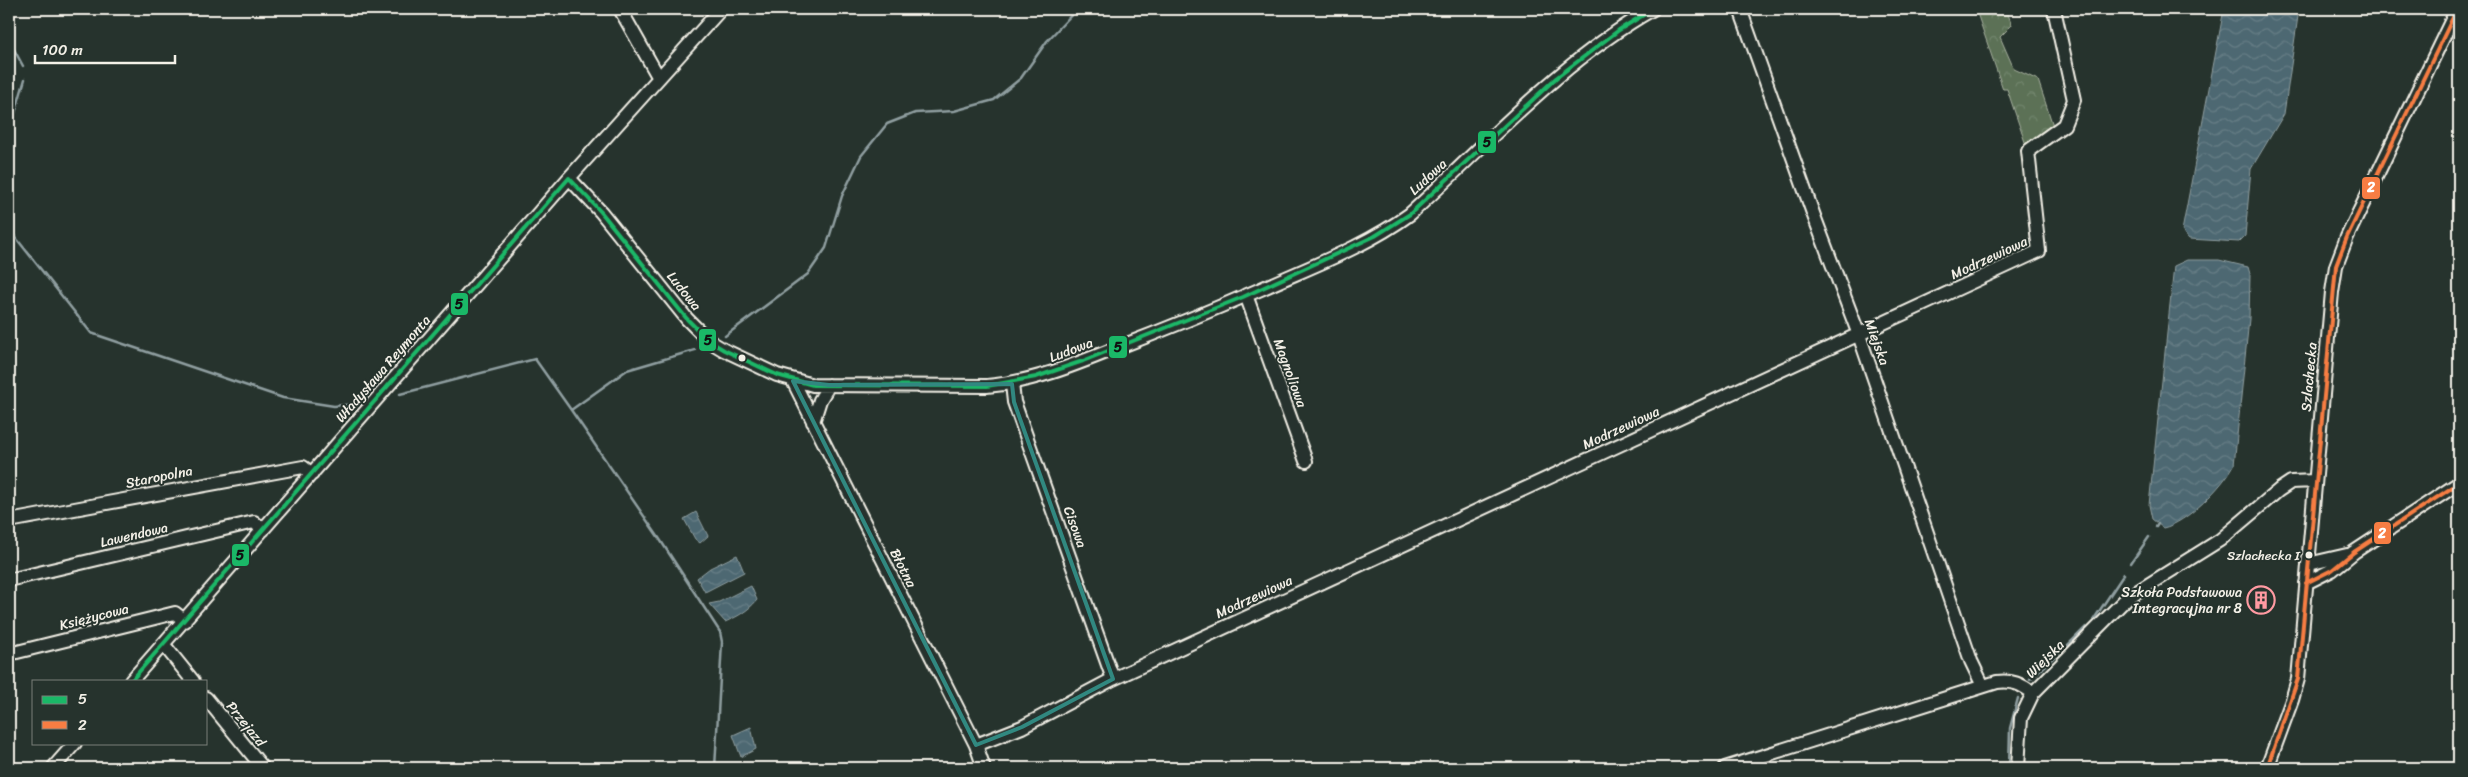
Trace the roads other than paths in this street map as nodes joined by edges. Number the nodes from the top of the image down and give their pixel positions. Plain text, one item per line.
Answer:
1 (620, 9) edge
2 (720, 9) edge
3 (1653, 9) edge
4 (1740, 9) edge
5 (2054, 9) edge
6 (2457, 9) edge
7 (659, 78) junction
8 (569, 178) junction
9 (1246, 295) junction
10 (1859, 335) junction
11 (793, 381) junction
12 (1012, 384) junction
13 (829, 386) junction
14 (813, 422) junction
15 (1306, 461) dead end
16 (312, 474) junction
17 (2315, 482) junction
18 (2459, 483) edge
19 (9, 521) edge
20 (263, 530) junction
21 (2354, 552) junction
22 (2308, 564) junction
23 (9, 580) edge
24 (2306, 582) junction
25 (185, 621) junction
26 (164, 645) junction
27 (9, 654) edge
28 (1113, 679) junction
29 (132, 680) edge
30 (192, 680) edge
31 (1983, 686) junction
32 (2033, 693) junction
33 (208, 700) edge
34 (74, 744) edge
35 (976, 745) junction
36 (53, 768) edge
37 (263, 768) edge
38 (984, 768) edge
39 (1725, 768) edge
40 (2018, 768) edge
41 (2267, 768) edge

1 - 7 street
2 - 7 street, Władysława Reymonta
3 - 9 street, Ludowa
4 - 10 street, Miejska
5 - 10 street, Modrzewiowa
6 - 17 street, Szlachecka
7 - 8 street, Władysława Reymonta
8 - 11 street, Ludowa
8 - 16 street, Władysława Reymonta
9 - 12 street, Ludowa
9 - 15 street, Magnoliowa
10 - 28 street, Modrzewiowa
10 - 31 street, Miejska
11 - 13 street, Ludowa
11 - 14 street, Błotna
12 - 13 street, Ludowa
12 - 28 street, Cisowa
13 - 14 street
14 - 35 street, Błotna
16 - 19 street, Staropolna
16 - 20 street, Władysława Reymonta
17 - 22 street, Szlachecka
17 - 32 street, Wiejska
18 - 21 street
20 - 23 street, Lawendowa
20 - 25 street, Władysława Reymonta
21 - 22 street
21 - 24 street
22 - 24 street, Szlachecka
24 - 41 street, Szlachecka
25 - 26 street, Władysława Reymonta
25 - 27 street, Księżycowa
26 - 29 street, Władysława Reymonta
26 - 30 street
28 - 35 street, Modrzewiowa
31 - 32 street, Wiejska
31 - 39 street, Wiejska
32 - 40 street
33 - 37 street, Przejazd
34 - 36 street
35 - 38 street, Błotna

